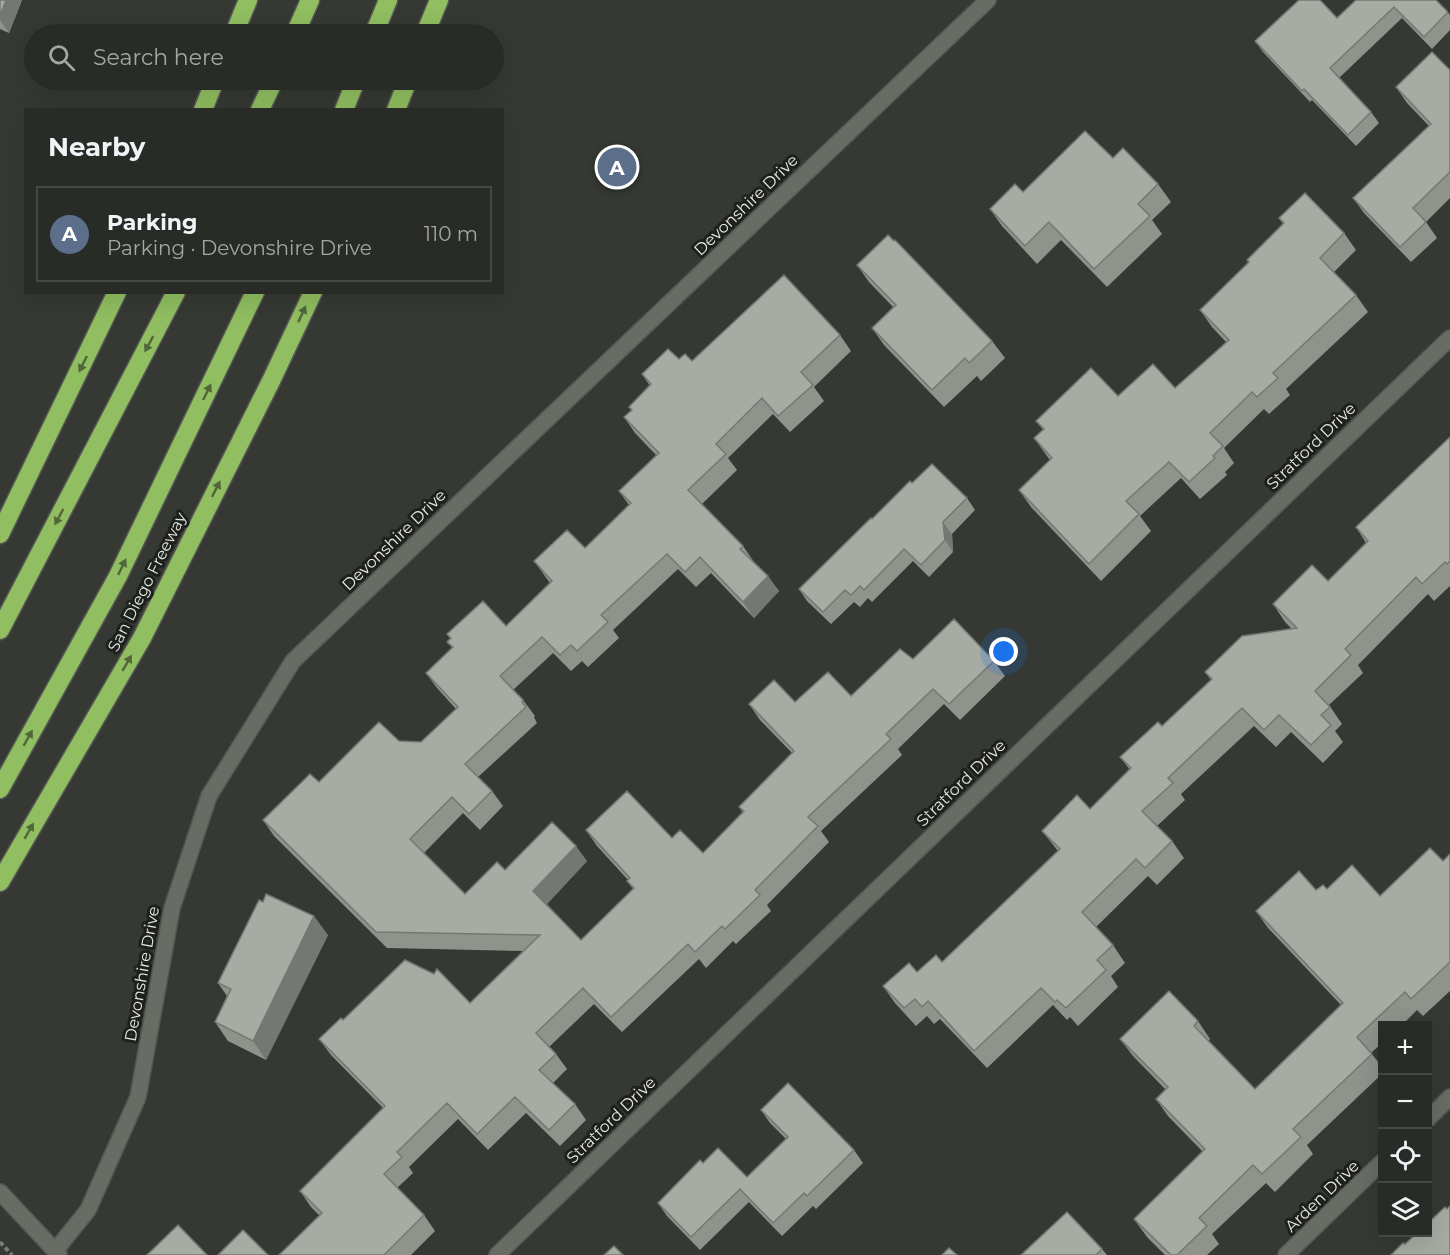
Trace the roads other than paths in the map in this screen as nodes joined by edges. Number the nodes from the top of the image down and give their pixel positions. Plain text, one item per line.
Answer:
1 (248, 0) edge
2 (310, 0) edge
3 (388, 0) edge
4 (439, 0) edge
5 (988, 0) edge
6 (238, 24) edge
7 (299, 24) edge
8 (378, 24) edge
9 (430, 24) edge
10 (211, 90) edge
11 (269, 90) edge
12 (353, 90) edge
13 (404, 90) edge
14 (204, 108) edge
15 (261, 108) edge
16 (345, 108) edge
17 (397, 108) edge
18 (116, 294) edge
19 (175, 294) edge
20 (254, 294) edge
21 (312, 294) edge
22 (1450, 338) edge
23 (0, 534) edge
24 (0, 630) edge
25 (0, 789) edge
26 (0, 882) edge
27 (1450, 1097) edge
28 (1432, 1115) edge
29 (1378, 1167) edge
30 (0, 1192) edge
31 (57, 1253) edge
32 (497, 1255) edge
33 (1286, 1255) edge

1 - 6 highway
2 - 7 highway
3 - 8 highway
4 - 9 highway
5 - 31 street, Devonshire Drive
10 - 14 highway
11 - 15 highway
12 - 16 highway
13 - 17 highway
18 -> 23 highway
19 -> 24 highway
25 -> 20 highway
26 -> 21 highway, San Diego Freeway
22 - 32 street, Stratford Drive
27 - 28 street
29 - 33 street, Arden Drive
30 - 31 street

